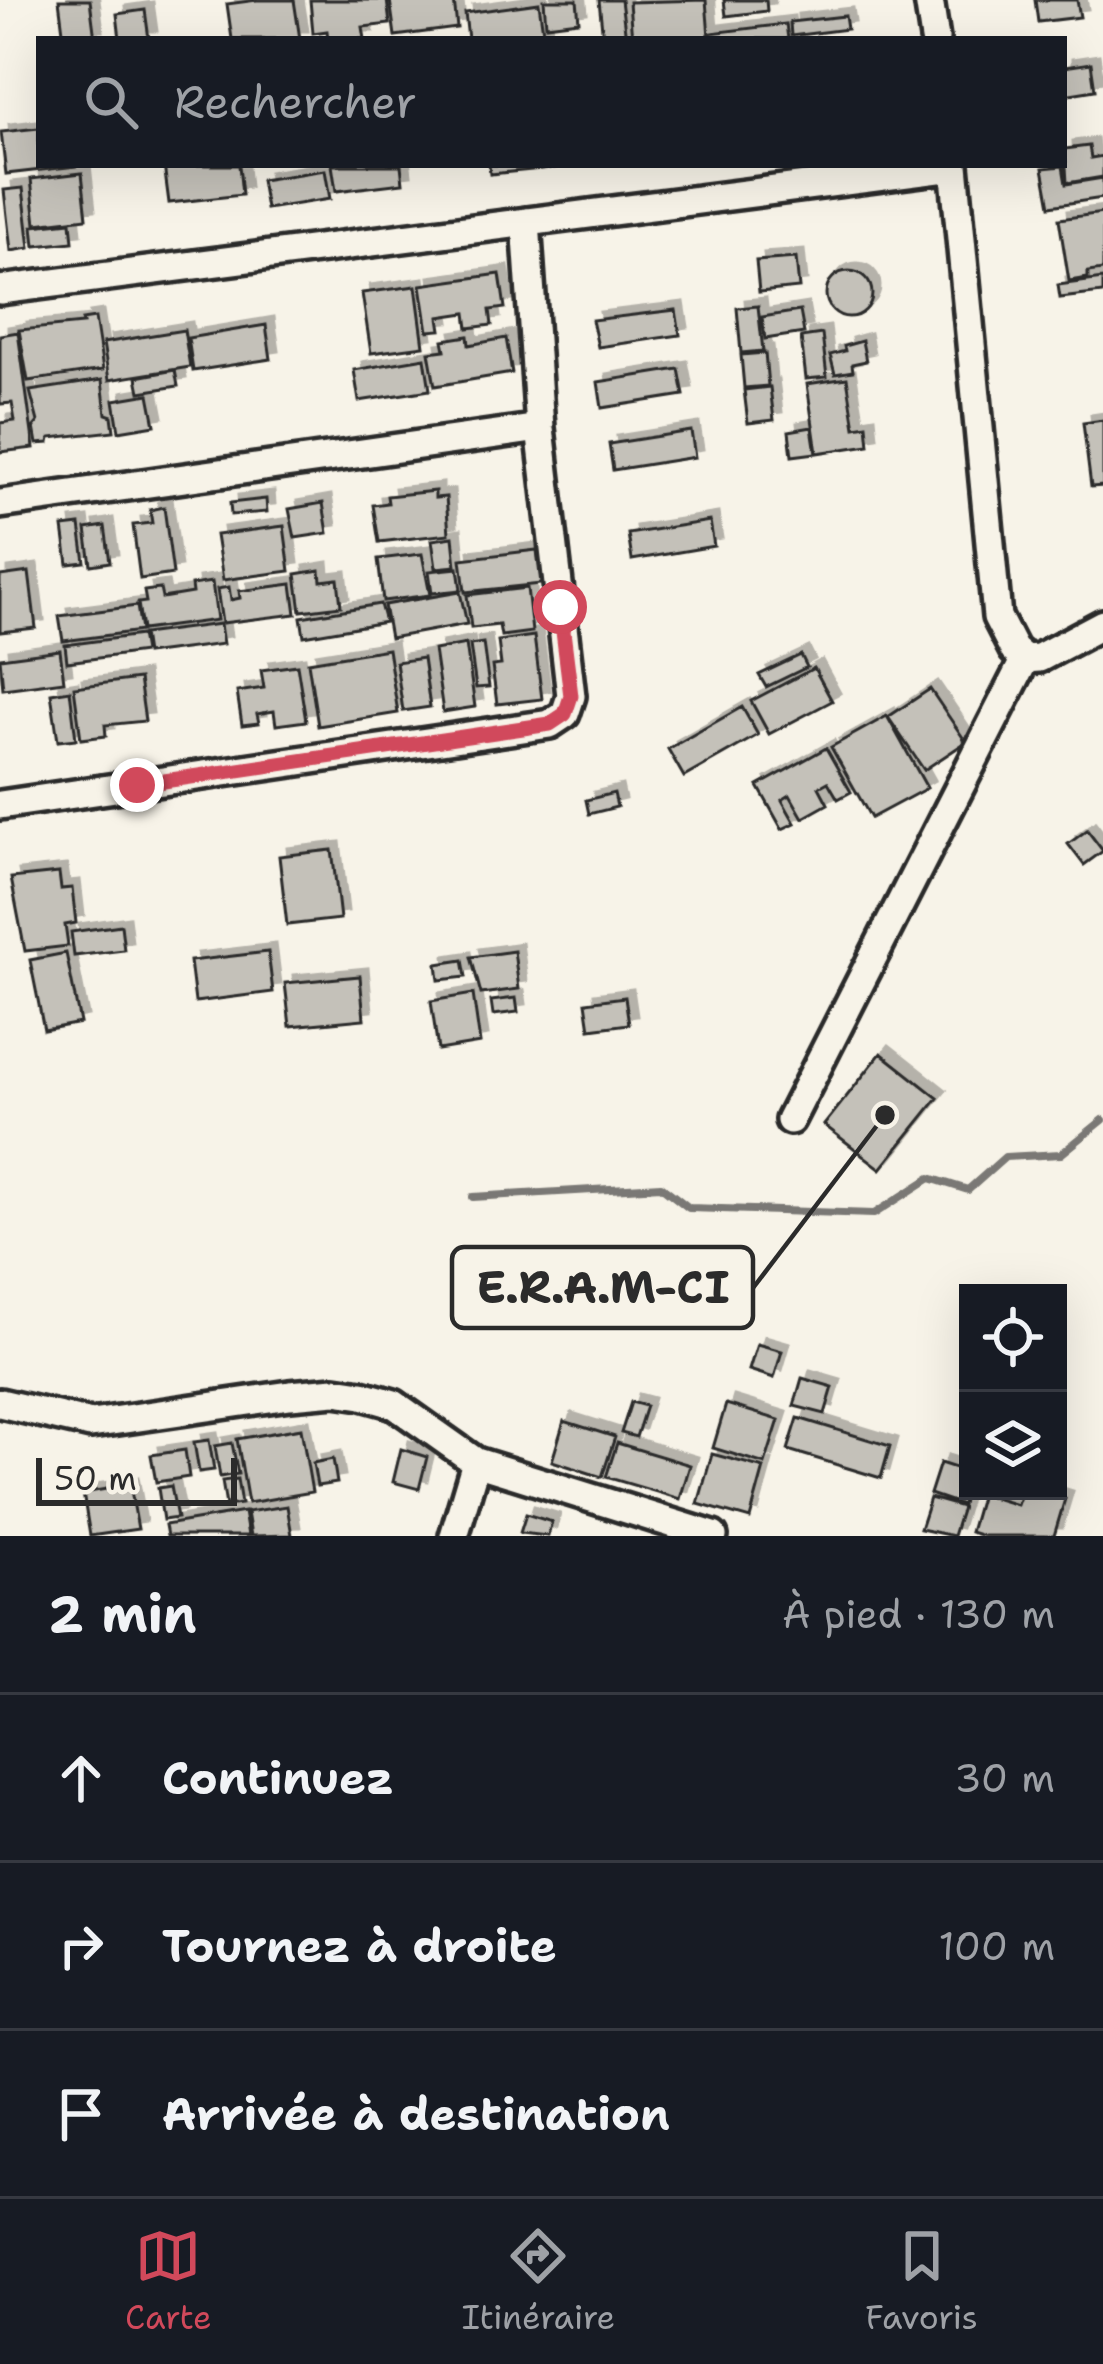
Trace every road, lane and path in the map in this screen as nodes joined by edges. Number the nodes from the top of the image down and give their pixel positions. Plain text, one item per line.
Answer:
1 (928, 0) edge
2 (934, 36) edge
3 (939, 168) edge
4 (954, 168) edge
5 (526, 222) junction
6 (0, 290) edge
7 (540, 428) junction
8 (0, 504) edge
9 (1103, 623) edge
10 (1025, 659) junction
11 (0, 806) edge
12 (790, 1120) dead end
13 (0, 1403) edge
14 (476, 1462) junction
15 (454, 1536) edge
16 (713, 1536) edge

1 - 2 street
3 - 5 street
4 - 10 street
5 - 6 street
5 - 7 street
7 - 8 street
7 - 11 street
9 - 10 street
10 - 12 street
13 - 14 street
14 - 15 street
14 - 16 street

